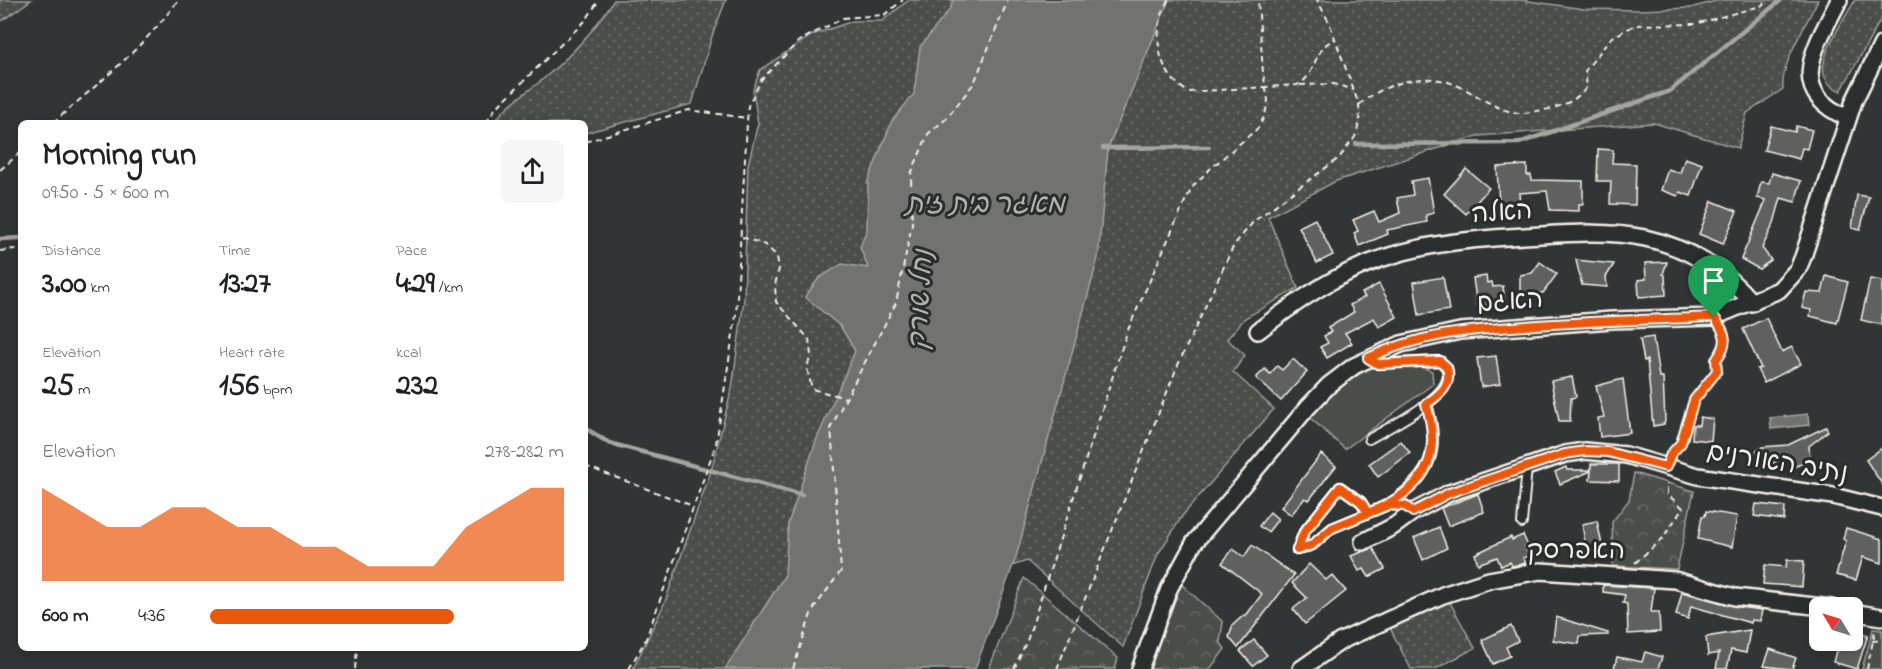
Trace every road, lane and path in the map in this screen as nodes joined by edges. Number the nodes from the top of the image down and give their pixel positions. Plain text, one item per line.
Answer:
1 (178, 0) edge
2 (599, 0) edge
3 (903, 0) edge
4 (1008, 0) edge
5 (1168, 0) edge
6 (1258, 0) edge
7 (1317, 0) edge
8 (1768, 0) edge
9 (1839, 0) edge
10 (1335, 39) junction
11 (1882, 44) edge
12 (1297, 85) junction
13 (1264, 88) junction
14 (1355, 90) junction
15 (1359, 105) junction
16 (747, 118) junction
17 (1848, 118) junction
18 (56, 120) edge
19 (488, 120) edge
20 (588, 141) edge
21 (18, 155) edge
22 (0, 170) edge
23 (742, 237) junction
24 (18, 248) edge
25 (0, 251) edge
26 (1752, 303) junction
27 (1714, 317) junction
28 (1258, 331) dead end
29 (1368, 358) junction
30 (846, 398) junction
31 (1426, 404) junction
32 (1369, 439) dead end
33 (588, 467) edge
34 (1527, 467) junction
35 (1666, 467) junction
36 (1388, 505) junction
37 (693, 506) junction
38 (1882, 508) edge
39 (1413, 512) junction
40 (1368, 513) junction
41 (1522, 523) dead end
42 (1363, 542) dead end
43 (1628, 576) junction
44 (1809, 605) edge
45 (1863, 614) edge
46 (1881, 617) edge
47 (1882, 640) edge
48 (1872, 641) junction
49 (357, 651) edge
50 (355, 669) edge
51 (629, 669) edge
52 (793, 669) edge
53 (1014, 669) edge
54 (1058, 669) edge
55 (1140, 669) edge
56 (1301, 669) edge
57 (1867, 669) edge

1 - 18 path
2 - 19 path
3 - 16 path
4 - 30 path
5 - 13 path
6 - 13 path
7 - 10 path
8 - 15 path
9 - 17 street
10 - 12 path
10 - 14 path
11 - 17 street, האגם
12 - 13 path
12 - 14 path
13 - 53 path
14 - 15 path
15 - 54 path
16 - 20 path
16 - 23 path
17 - 26 street, האגם
21 - 22 path
23 - 30 path
23 - 37 path
24 - 25 path
26 - 27 street, האגם
26 - 28 street, האלה
27 - 29 street, האגם
27 - 35 path
29 - 31 lane
29 - 55 street, האגם
30 - 52 path
31 - 32 lane
31 - 36 lane
33 - 37 path
34 - 35 street, נתיב האורנים
34 - 39 street, נתיב האורנים
34 - 41 lane
35 - 38 street, נתיב האורנים
35 - 43 path
36 - 39 lane
36 - 40 lane
37 - 51 path
39 - 42 street, נתיב האורנים
40 - 40 lane
43 - 44 street, האפרסק
43 - 56 street, האפרסק
45 - 46 street
46 - 48 path
47 - 48 path
48 - 57 path
49 - 50 path

